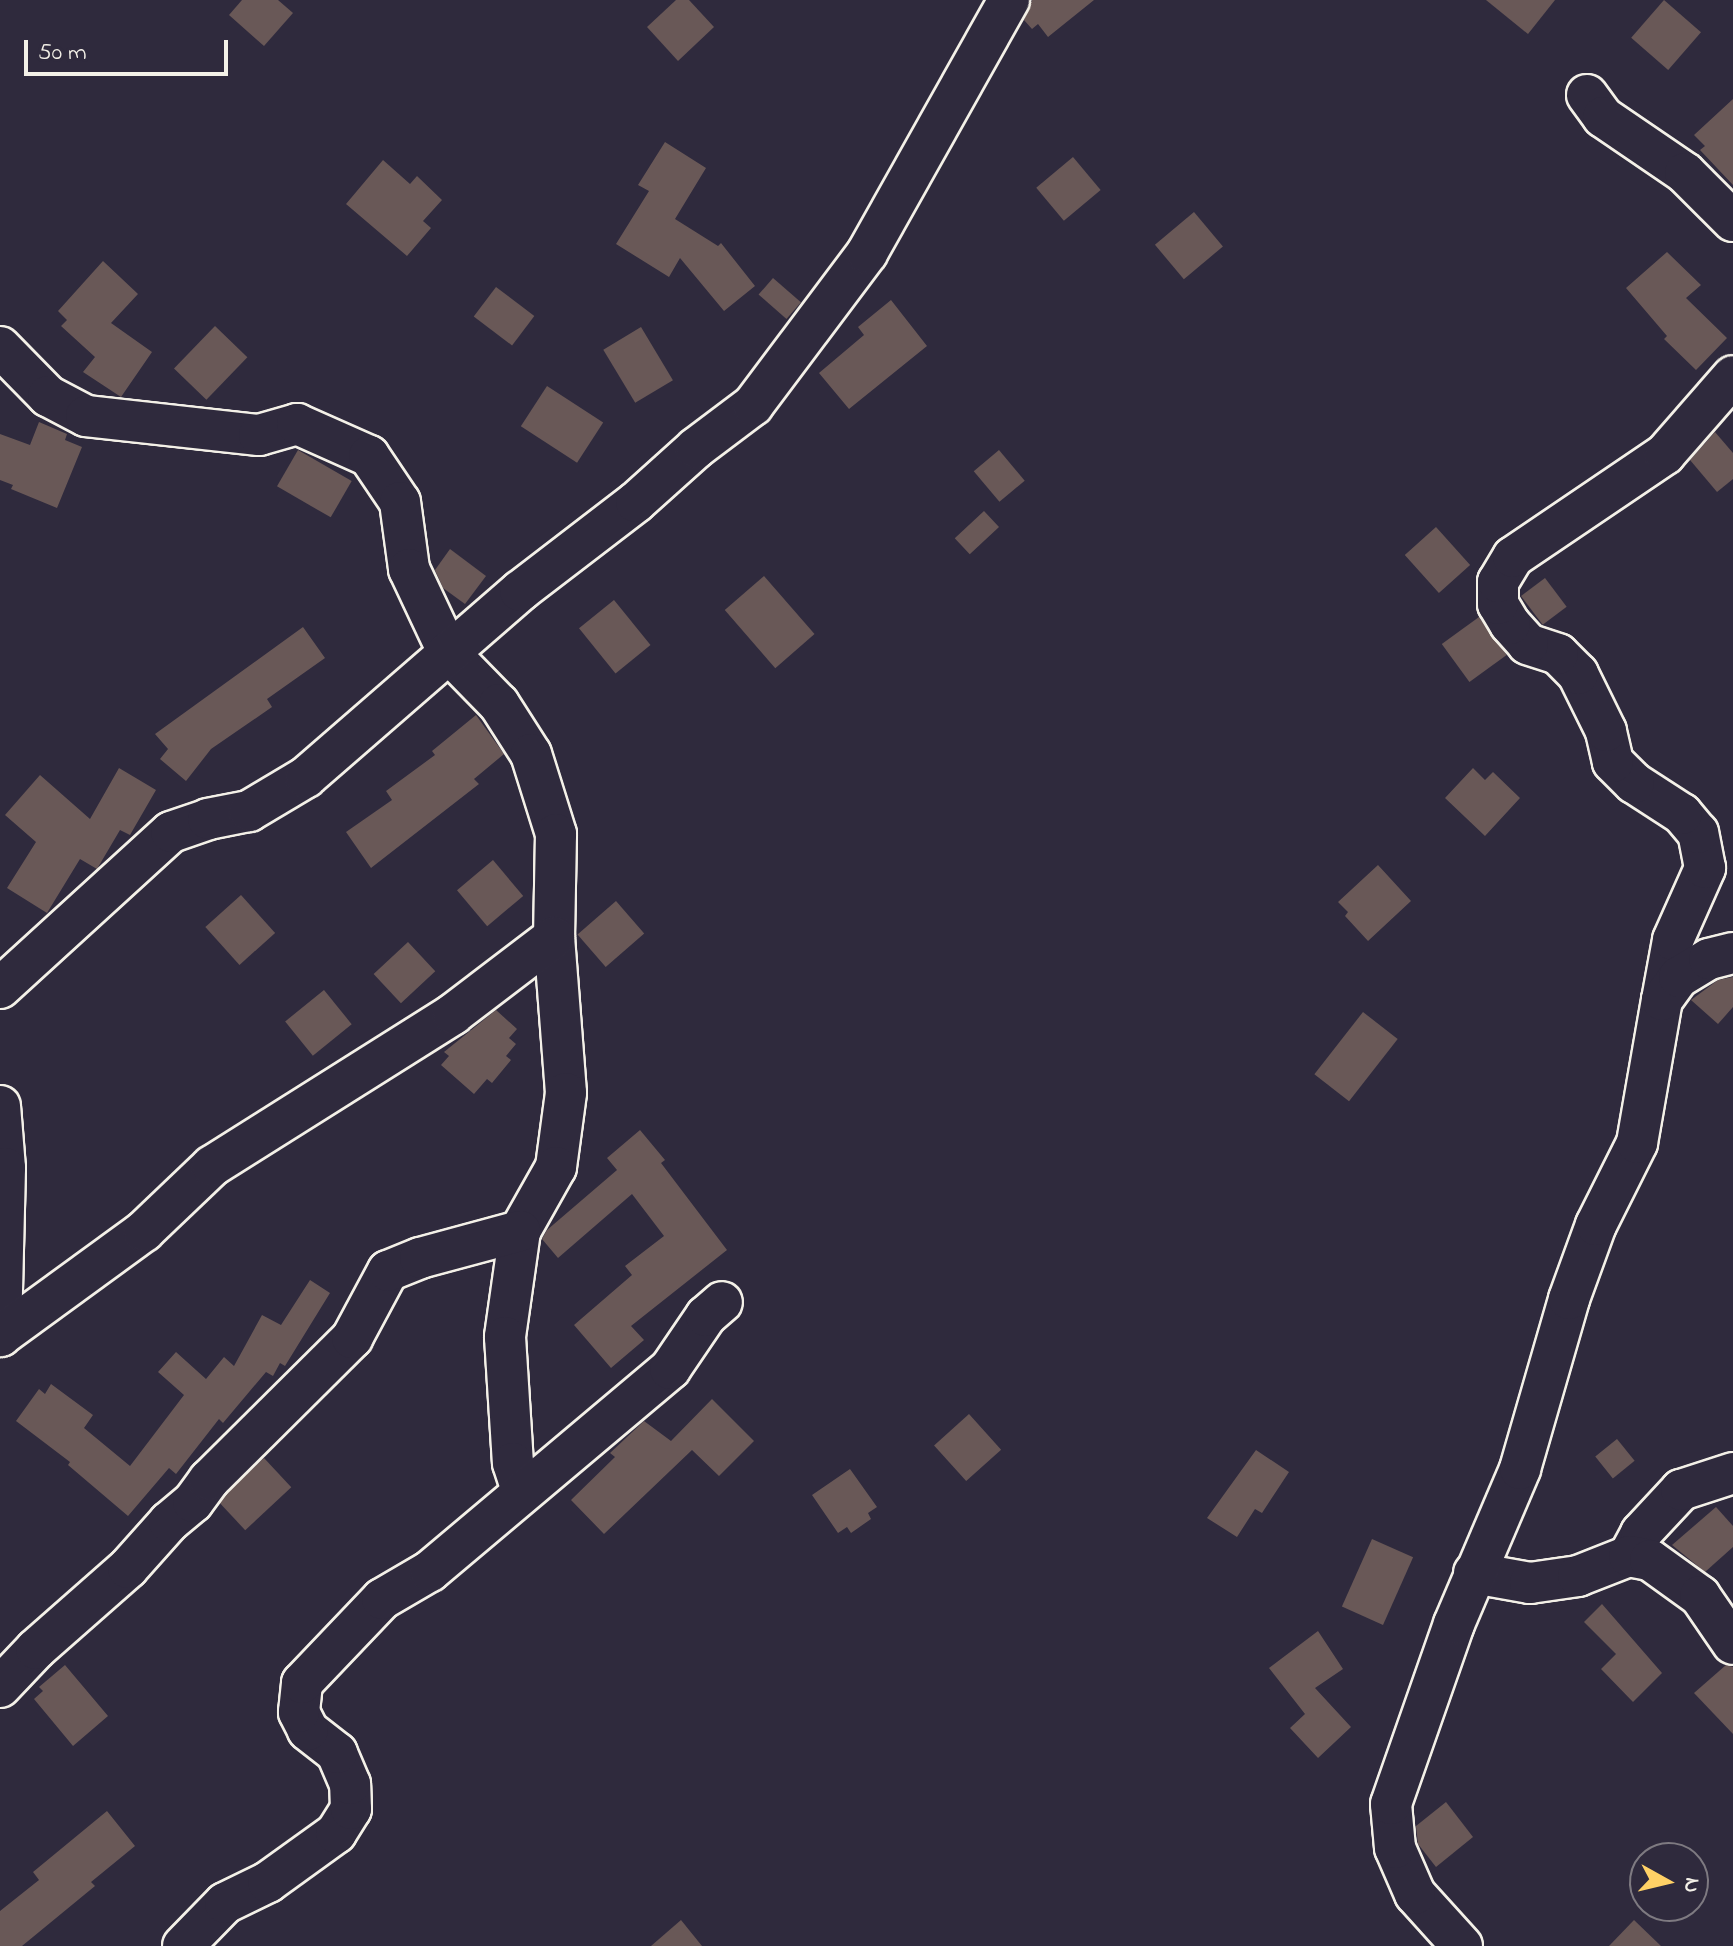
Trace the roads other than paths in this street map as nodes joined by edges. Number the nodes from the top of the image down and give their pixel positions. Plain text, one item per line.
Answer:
1 (1009, 0) edge
2 (1587, 95) dead end
3 (1733, 221) edge
4 (0, 347) edge
5 (1733, 376) edge
6 (448, 652) junction
7 (554, 937) junction
8 (1733, 953) edge
9 (0, 988) edge
10 (1662, 1000) junction
11 (0, 1106) edge
12 (520, 1231) junction
13 (722, 1302) dead end
14 (0, 1336) edge
15 (1733, 1473) edge
16 (522, 1491) junction
17 (1629, 1556) junction
18 (1474, 1573) junction
19 (1733, 1644) edge
20 (0, 1687) edge
21 (1459, 1944) edge
22 (183, 1946) edge

1 - 6 street
2 - 3 street
4 - 6 street
5 - 10 street
6 - 7 street
6 - 9 street
7 - 12 street
7 - 14 street
8 - 10 street
10 - 18 street
11 - 14 street
12 - 16 street
12 - 20 street
13 - 16 street
15 - 17 street
16 - 22 street
17 - 18 street
17 - 19 street
18 - 21 street

